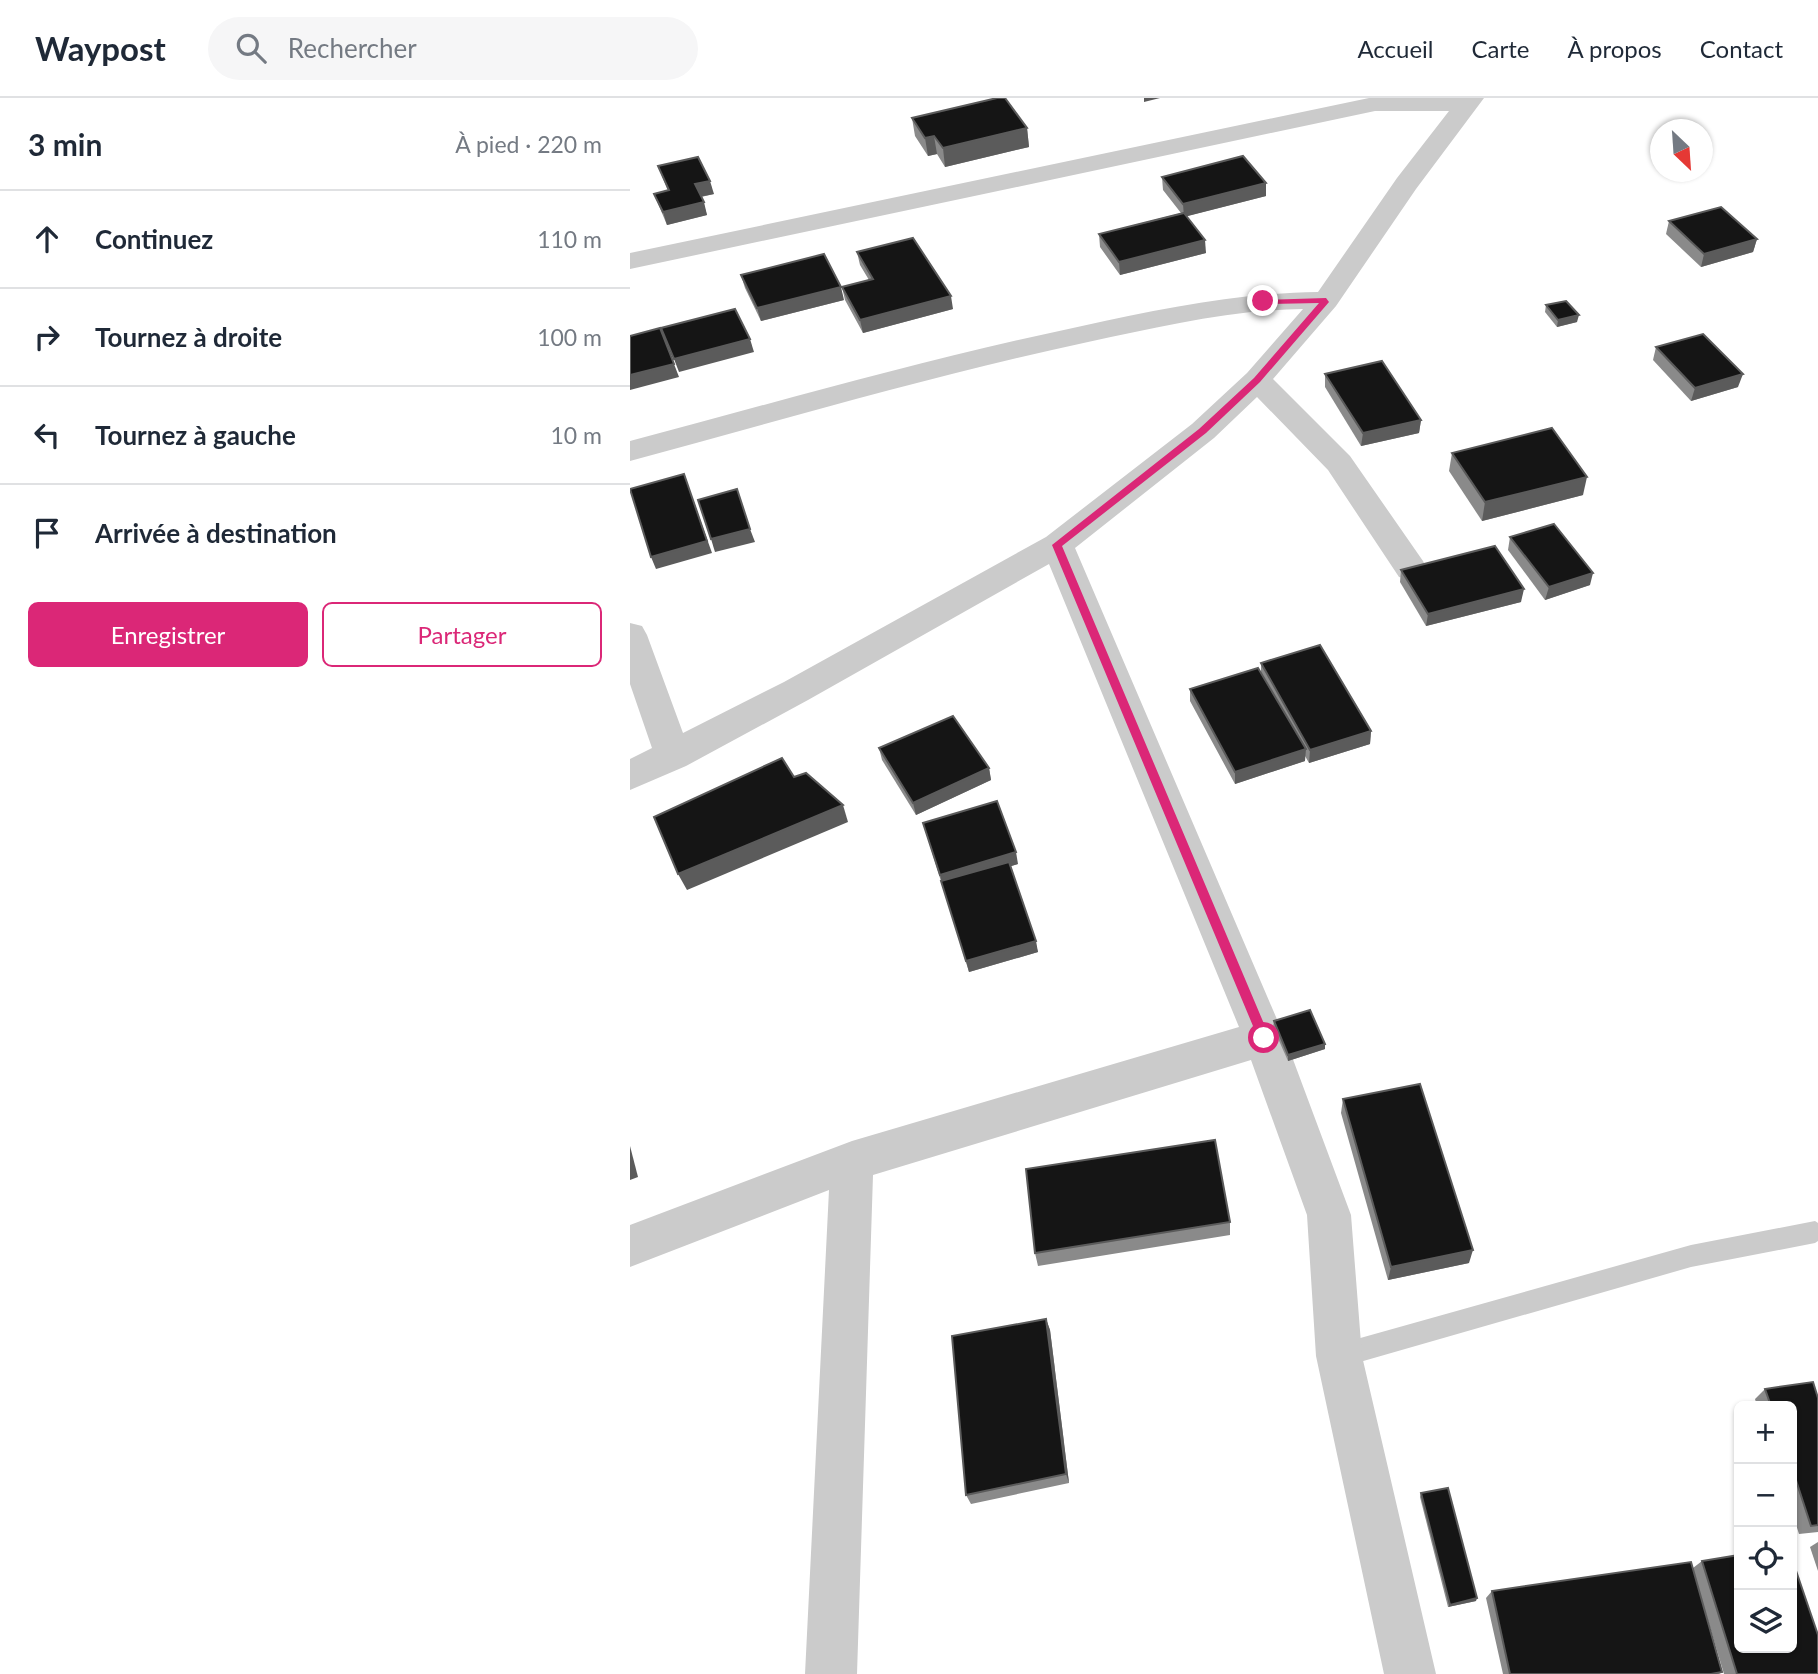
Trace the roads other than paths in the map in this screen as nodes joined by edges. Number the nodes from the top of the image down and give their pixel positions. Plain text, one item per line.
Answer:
1 (1469, 101) edge
2 (630, 261) edge
3 (1326, 300) junction
4 (1257, 380) junction
5 (630, 451) edge
6 (1057, 545) junction
7 (1411, 569) edge
8 (630, 635) edge
9 (673, 756) junction
10 (630, 776) edge
11 (1264, 1038) junction
12 (852, 1161) junction
13 (1815, 1232) dead end
14 (630, 1246) edge
15 (1339, 1356) junction
16 (831, 1674) edge
17 (1410, 1674) edge

1 - 2 street
1 - 3 street
3 - 4 street
3 - 5 street
4 - 6 street
4 - 7 street
6 - 9 street
6 - 11 street
8 - 9 street
9 - 10 street
11 - 12 street
11 - 15 street
12 - 14 street
12 - 16 street
13 - 15 lane
15 - 17 street

